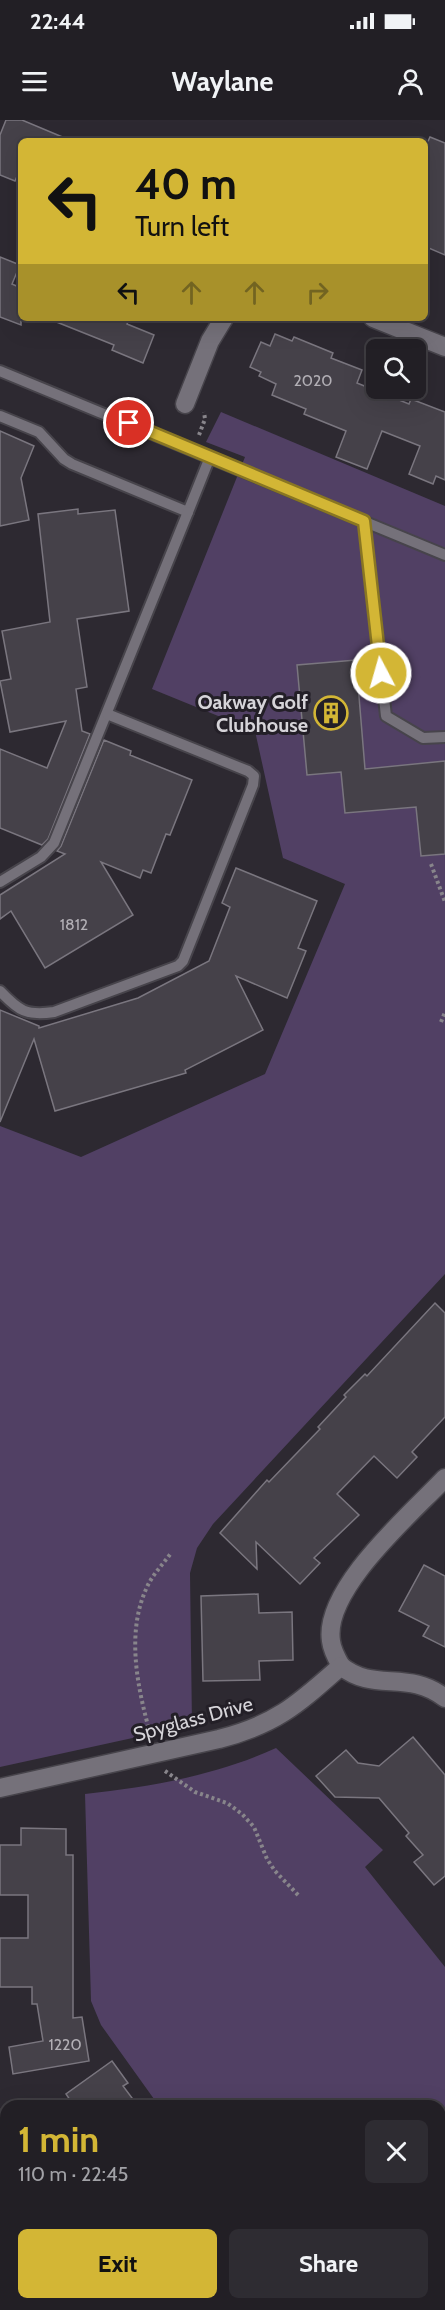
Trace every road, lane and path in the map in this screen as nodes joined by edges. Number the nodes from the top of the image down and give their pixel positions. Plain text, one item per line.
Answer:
1 (222, 321) edge
2 (380, 321) edge
3 (445, 347) edge
4 (0, 370) edge
5 (185, 404) joint
6 (0, 416) edge
7 (193, 450) junction
8 (210, 457) junction
9 (188, 512) junction
10 (364, 521) junction
11 (445, 555) edge
12 (107, 714) junction
13 (445, 737) edge
14 (431, 864) dead end
15 (0, 882) edge
16 (445, 902) edge
17 (0, 991) edge
18 (445, 1012) edge
19 (441, 1022) dead end
20 (445, 1478) edge
21 (171, 1553) dead end
22 (341, 1666) junction
23 (445, 1698) edge
24 (156, 1754) junction
25 (0, 1788) edge
26 (300, 1897) dead end

1 - 5 street
2 - 3 street
4 - 7 lane
5 - 7 path
6 - 9 lane
7 - 8 lane
8 - 9 lane
8 - 10 lane
9 - 12 lane
10 - 11 lane
10 - 13 lane
12 - 15 lane
12 - 17 lane
14 - 16 path
18 - 19 path
20 - 22 street
21 - 24 path
22 - 23 street
22 - 24 street, Spyglass Drive
24 - 25 street, Spyglass Drive
24 - 26 path

